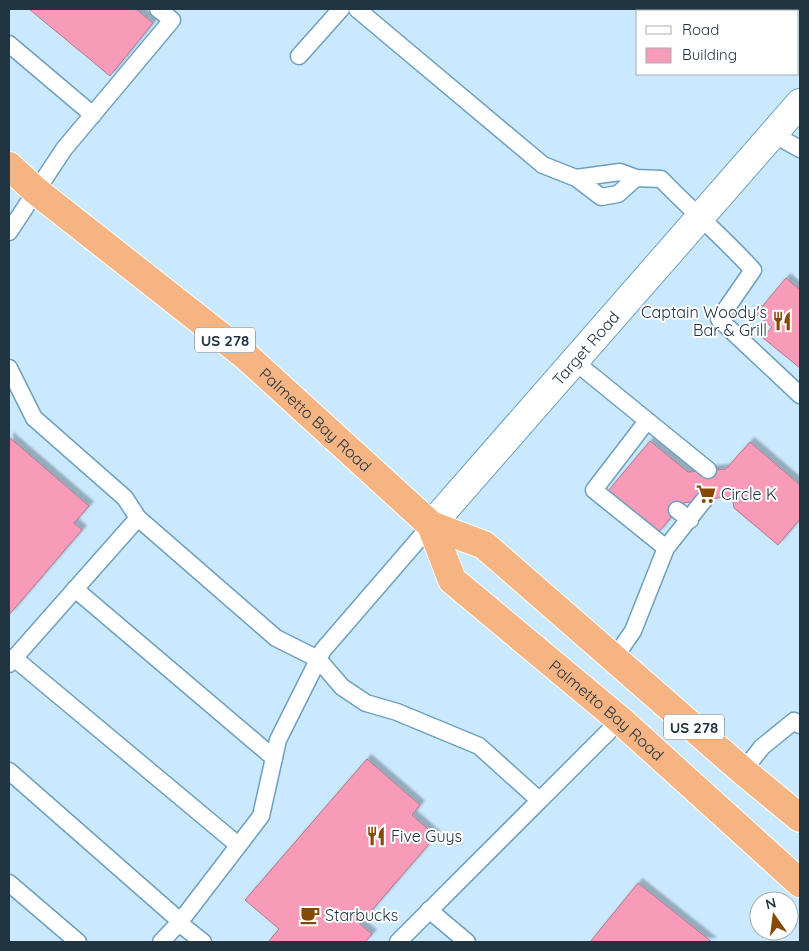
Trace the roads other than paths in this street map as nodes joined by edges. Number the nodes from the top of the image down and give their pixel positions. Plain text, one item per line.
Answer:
1 (158, 9) edge
2 (341, 9) edge
3 (357, 9) edge
4 (9, 44) edge
5 (299, 56) dead end
6 (799, 107) edge
7 (93, 114) junction
8 (773, 134) junction
9 (800, 149) edge
10 (9, 166) edge
11 (576, 178) junction
12 (636, 178) junction
13 (36, 191) junction
14 (700, 218) junction
15 (9, 232) edge
16 (574, 361) junction
17 (9, 368) edge
18 (800, 395) edge
19 (647, 421) junction
20 (708, 470) dead end
21 (704, 500) dead end
22 (677, 510) dead end
23 (138, 518) junction
24 (690, 520) junction
25 (431, 525) junction
26 (666, 548) junction
27 (75, 589) junction
28 (615, 657) junction
29 (318, 659) junction
30 (11, 661) edge
31 (620, 720) junction
32 (800, 725) edge
33 (274, 758) junction
34 (9, 771) edge
35 (743, 771) junction
36 (539, 800) junction
37 (800, 818) edge
38 (238, 845) junction
39 (9, 883) edge
40 (800, 883) edge
41 (429, 910) junction
42 (180, 922) junction
43 (78, 942) edge
44 (161, 942) edge
45 (203, 942) edge
46 (398, 942) edge
47 (467, 942) edge

1 - 7 lane
2 - 5 lane
3 - 11 lane
4 - 7 lane
6 - 8 street, Target Road
7 - 13 lane
8 - 9 lane
8 - 14 street, Target Road
10 - 13 highway, Palmetto Bay Road / US 278
11 - 12 lane
11 - 12 lane
12 - 14 lane
13 - 15 lane
13 - 25 highway, Palmetto Bay Road / US 278
14 - 16 street, Target Road
14 - 18 lane
16 - 19 lane
16 - 25 street, Target Road
17 - 23 lane
19 - 20 lane
19 - 26 lane
21 - 24 lane
22 - 24 lane
23 - 27 lane
23 - 29 lane
24 - 26 lane
25 - 28 highway, Palmetto Bay Road / US 278
25 - 29 lane
25 - 31 highway, Palmetto Bay Road / US 278
26 - 28 lane
27 - 30 lane
27 - 33 lane
28 - 35 highway, Palmetto Bay Road / US 278
29 - 33 lane
29 - 36 lane
30 - 38 lane
31 - 36 lane
31 - 40 highway, Palmetto Bay Road / US 278
32 - 35 lane
33 - 38 lane
34 - 42 lane
35 - 37 highway, Palmetto Bay Road / US 278
36 - 41 lane
38 - 42 lane
39 - 43 lane
41 - 46 lane
41 - 47 lane
42 - 44 lane
42 - 45 lane

